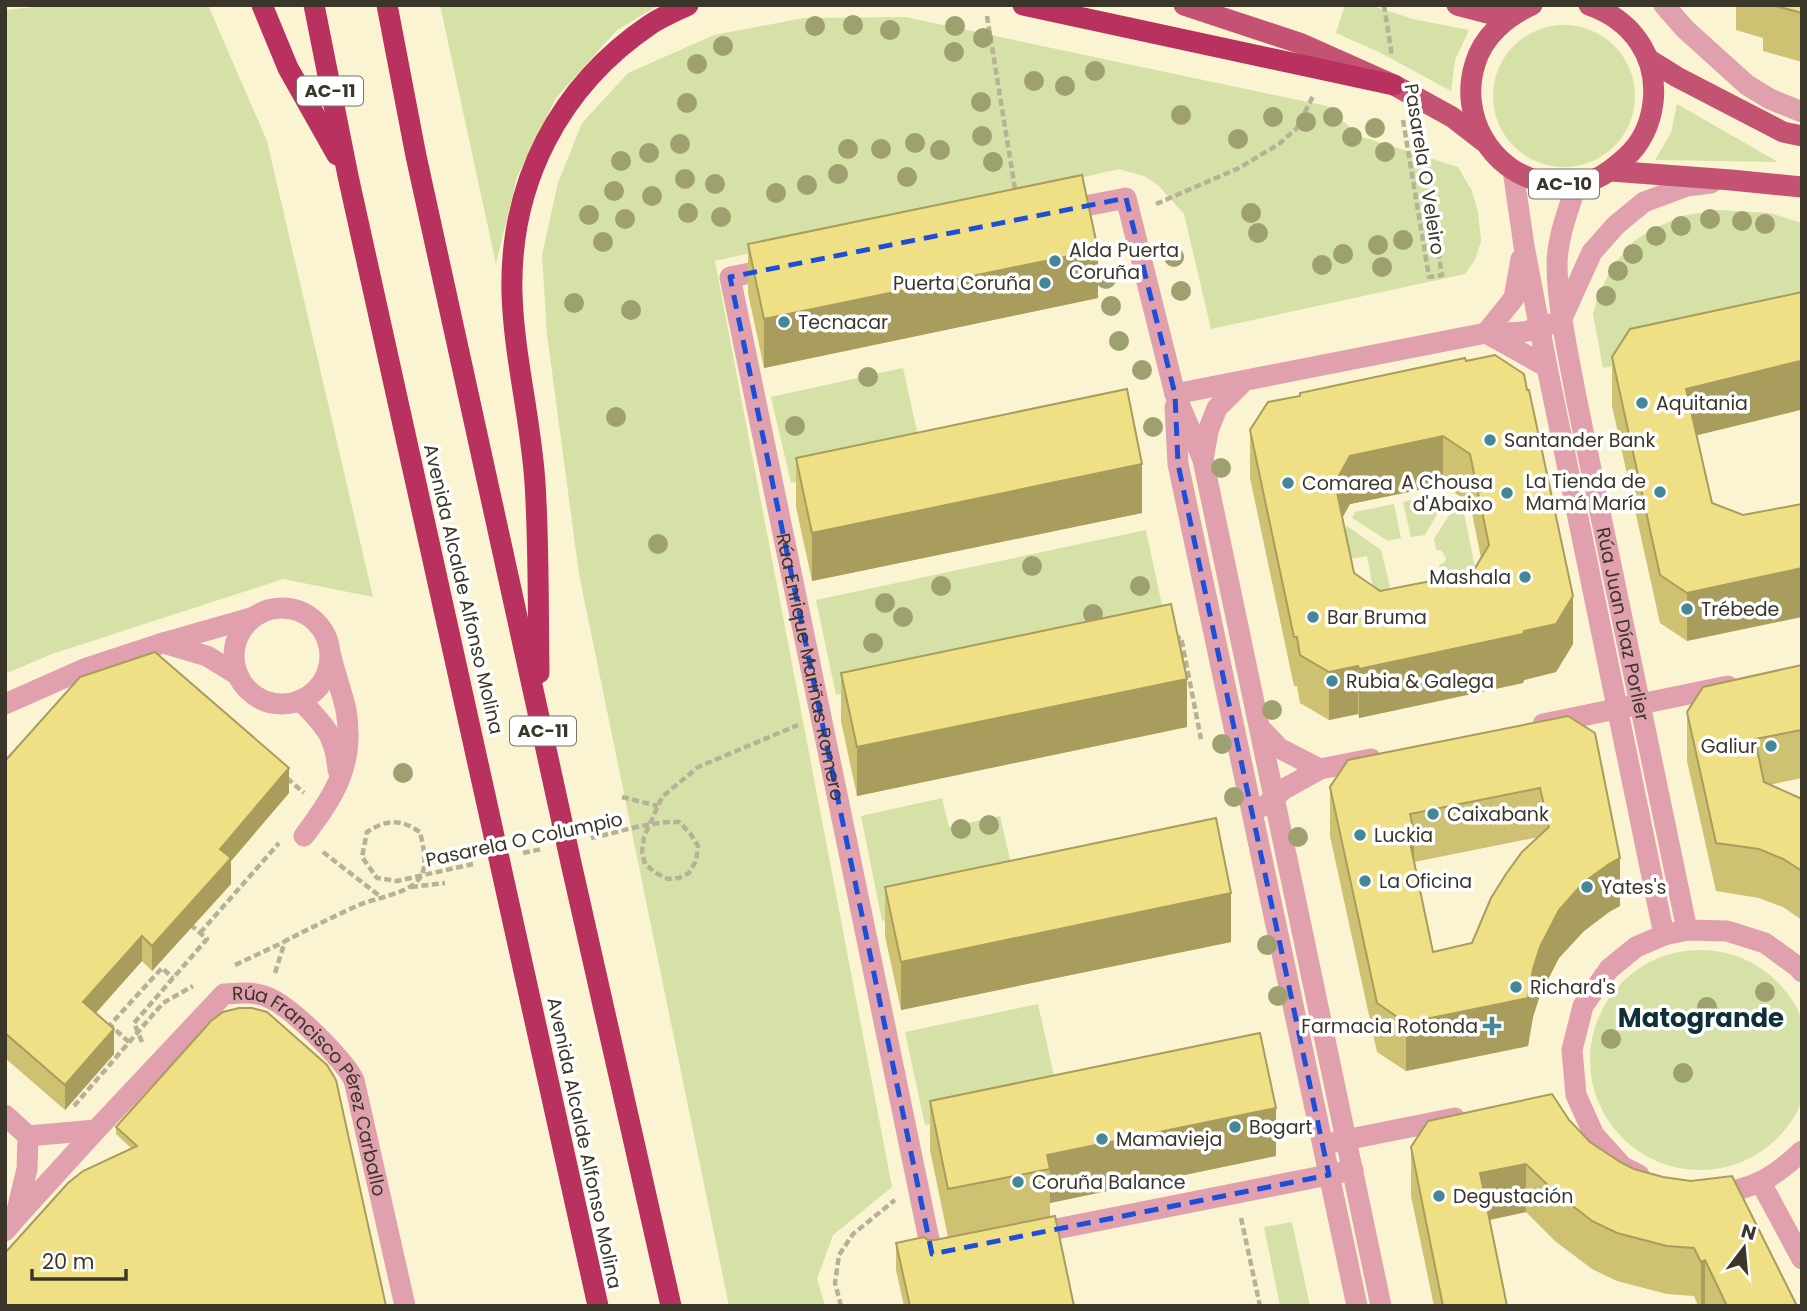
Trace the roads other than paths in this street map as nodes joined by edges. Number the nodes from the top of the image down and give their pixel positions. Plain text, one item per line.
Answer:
1 (262, 5) edge
2 (314, 5) edge
3 (387, 5) edge
4 (401, 5) edge
5 (688, 5) edge
6 (1023, 5) edge
7 (1184, 5) edge
8 (1457, 5) edge
9 (1531, 5) edge
10 (1589, 5) edge
11 (1619, 5) edge
12 (1664, 5) edge
13 (1507, 18) junction
14 (1626, 27) junction
15 (1648, 59) junction
16 (1394, 85) junction
17 (1802, 111) edge
18 (1802, 136) edge
19 (1485, 142) junction
20 (416, 156) junction
21 (1513, 170) junction
22 (1611, 171) junction
23 (348, 176) junction
24 (1731, 180) junction
25 (1577, 183) junction
26 (1802, 187) edge
27 (1044, 214) edge
28 (1524, 246) junction
29 (798, 264) edge
30 (1562, 318) junction
31 (1539, 330) junction
32 (1486, 333) junction
33 (1546, 367) junction
34 (1244, 381) junction
35 (1175, 394) junction
36 (1203, 460) junction
37 (256, 616) junction
38 (163, 643) junction
39 (330, 654) junction
40 (238, 676) junction
41 (1748, 682) edge
42 (300, 701) junction
43 (1639, 704) junction
44 (5, 705) edge
45 (1618, 710) junction
46 (541, 721) junction
47 (1528, 727) edge
48 (1260, 729) junction
49 (1385, 756) edge
50 (1320, 769) junction
51 (339, 782) junction
52 (1274, 798) junction
53 (1253, 817) junction
54 (304, 836) road end
55 (1687, 930) junction
56 (1664, 935) junction
57 (1802, 972) edge
58 (1576, 1095) junction
59 (1554, 1099) edge
60 (1479, 1113) edge
61 (5, 1115) edge
62 (96, 1130) junction
63 (28, 1136) junction
64 (1346, 1140) junction
65 (1323, 1145) junction
66 (1802, 1151) edge
67 (1353, 1170) junction
68 (1329, 1175) junction
69 (1653, 1182) edge
70 (1761, 1183) junction
71 (1695, 1193) edge
72 (10, 1225) edge
73 (1015, 1238) edge
74 (964, 1248) edge
75 (1802, 1259) edge
76 (405, 1306) edge
77 (598, 1306) edge
78 (671, 1306) edge
79 (1357, 1306) edge
80 (1381, 1306) edge

1 - 23 highway
2 - 23 highway, Avenida Alcalde Alfonso Molina / AC-11
3 - 20 highway, AC-11
4 - 20 highway
5 - 46 highway
6 - 16 highway
7 - 16 main road, AC-10
8 - 13 main road
9 - 13 main road, AC-10
10 - 14 main road, AC-10
11 - 14 street
12 - 17 street
13 - 19 main road, AC-10
14 - 15 main road, AC-10
15 - 18 main road, AC-10
15 - 22 main road, AC-10
16 - 19 main road, AC-10
19 - 21 main road, AC-10
20 - 46 highway, AC-11
21 - 25 main road, AC-10
21 - 28 street, Rúa Juan Díaz Porlier
22 - 24 main road, AC-10
22 - 25 main road, AC-10
23 - 77 highway, Avenida Alcalde Alfonso Molina / AC-11
24 - 26 main road, AC-10
24 - 30 street
25 - 30 street, Rúa Juan Díaz Porlier
27 - 35 street
28 - 31 street, Rúa Juan Díaz Porlier
28 - 32 street
29 - 74 street, Rúa Enrique Mariñas Romero
30 - 31 street
30 - 43 street, Rúa Juan Díaz Porlier
31 - 32 street
31 - 33 street, Rúa Juan Díaz Porlier
32 - 33 street
32 - 34 street
33 - 45 street, Rúa Juan Díaz Porlier
34 - 35 street
34 - 36 street
35 - 36 street
35 - 53 street
36 - 48 street
37 - 38 street
37 - 39 street
37 - 40 street
38 - 40 street
38 - 44 street
39 - 42 street
39 - 51 street
40 - 42 street
41 - 43 street
42 - 51 street
43 - 45 street
43 - 55 street, Rúa Juan Díaz Porlier
45 - 47 street
45 - 56 street, Rúa Juan Díaz Porlier
46 - 78 highway, AC-11
48 - 50 street
48 - 52 street
49 - 50 street
50 - 52 street
51 - 54 street
52 - 53 street
52 - 64 street
53 - 65 street
55 - 56 street
55 - 57 street
56 - 58 street
58 - 59 street
58 - 69 street
60 - 64 street
61 - 63 street
62 - 63 street
62 - 72 street, Rúa Francisco Pérez Carballo
62 - 76 street, Rúa Francisco Pérez Carballo
63 - 72 street, Rúa Francisco Pérez Carballo
64 - 65 street
64 - 67 street
65 - 68 street
66 - 70 street
67 - 68 street
67 - 80 street
68 - 73 street
68 - 79 street
70 - 71 street
70 - 75 street

